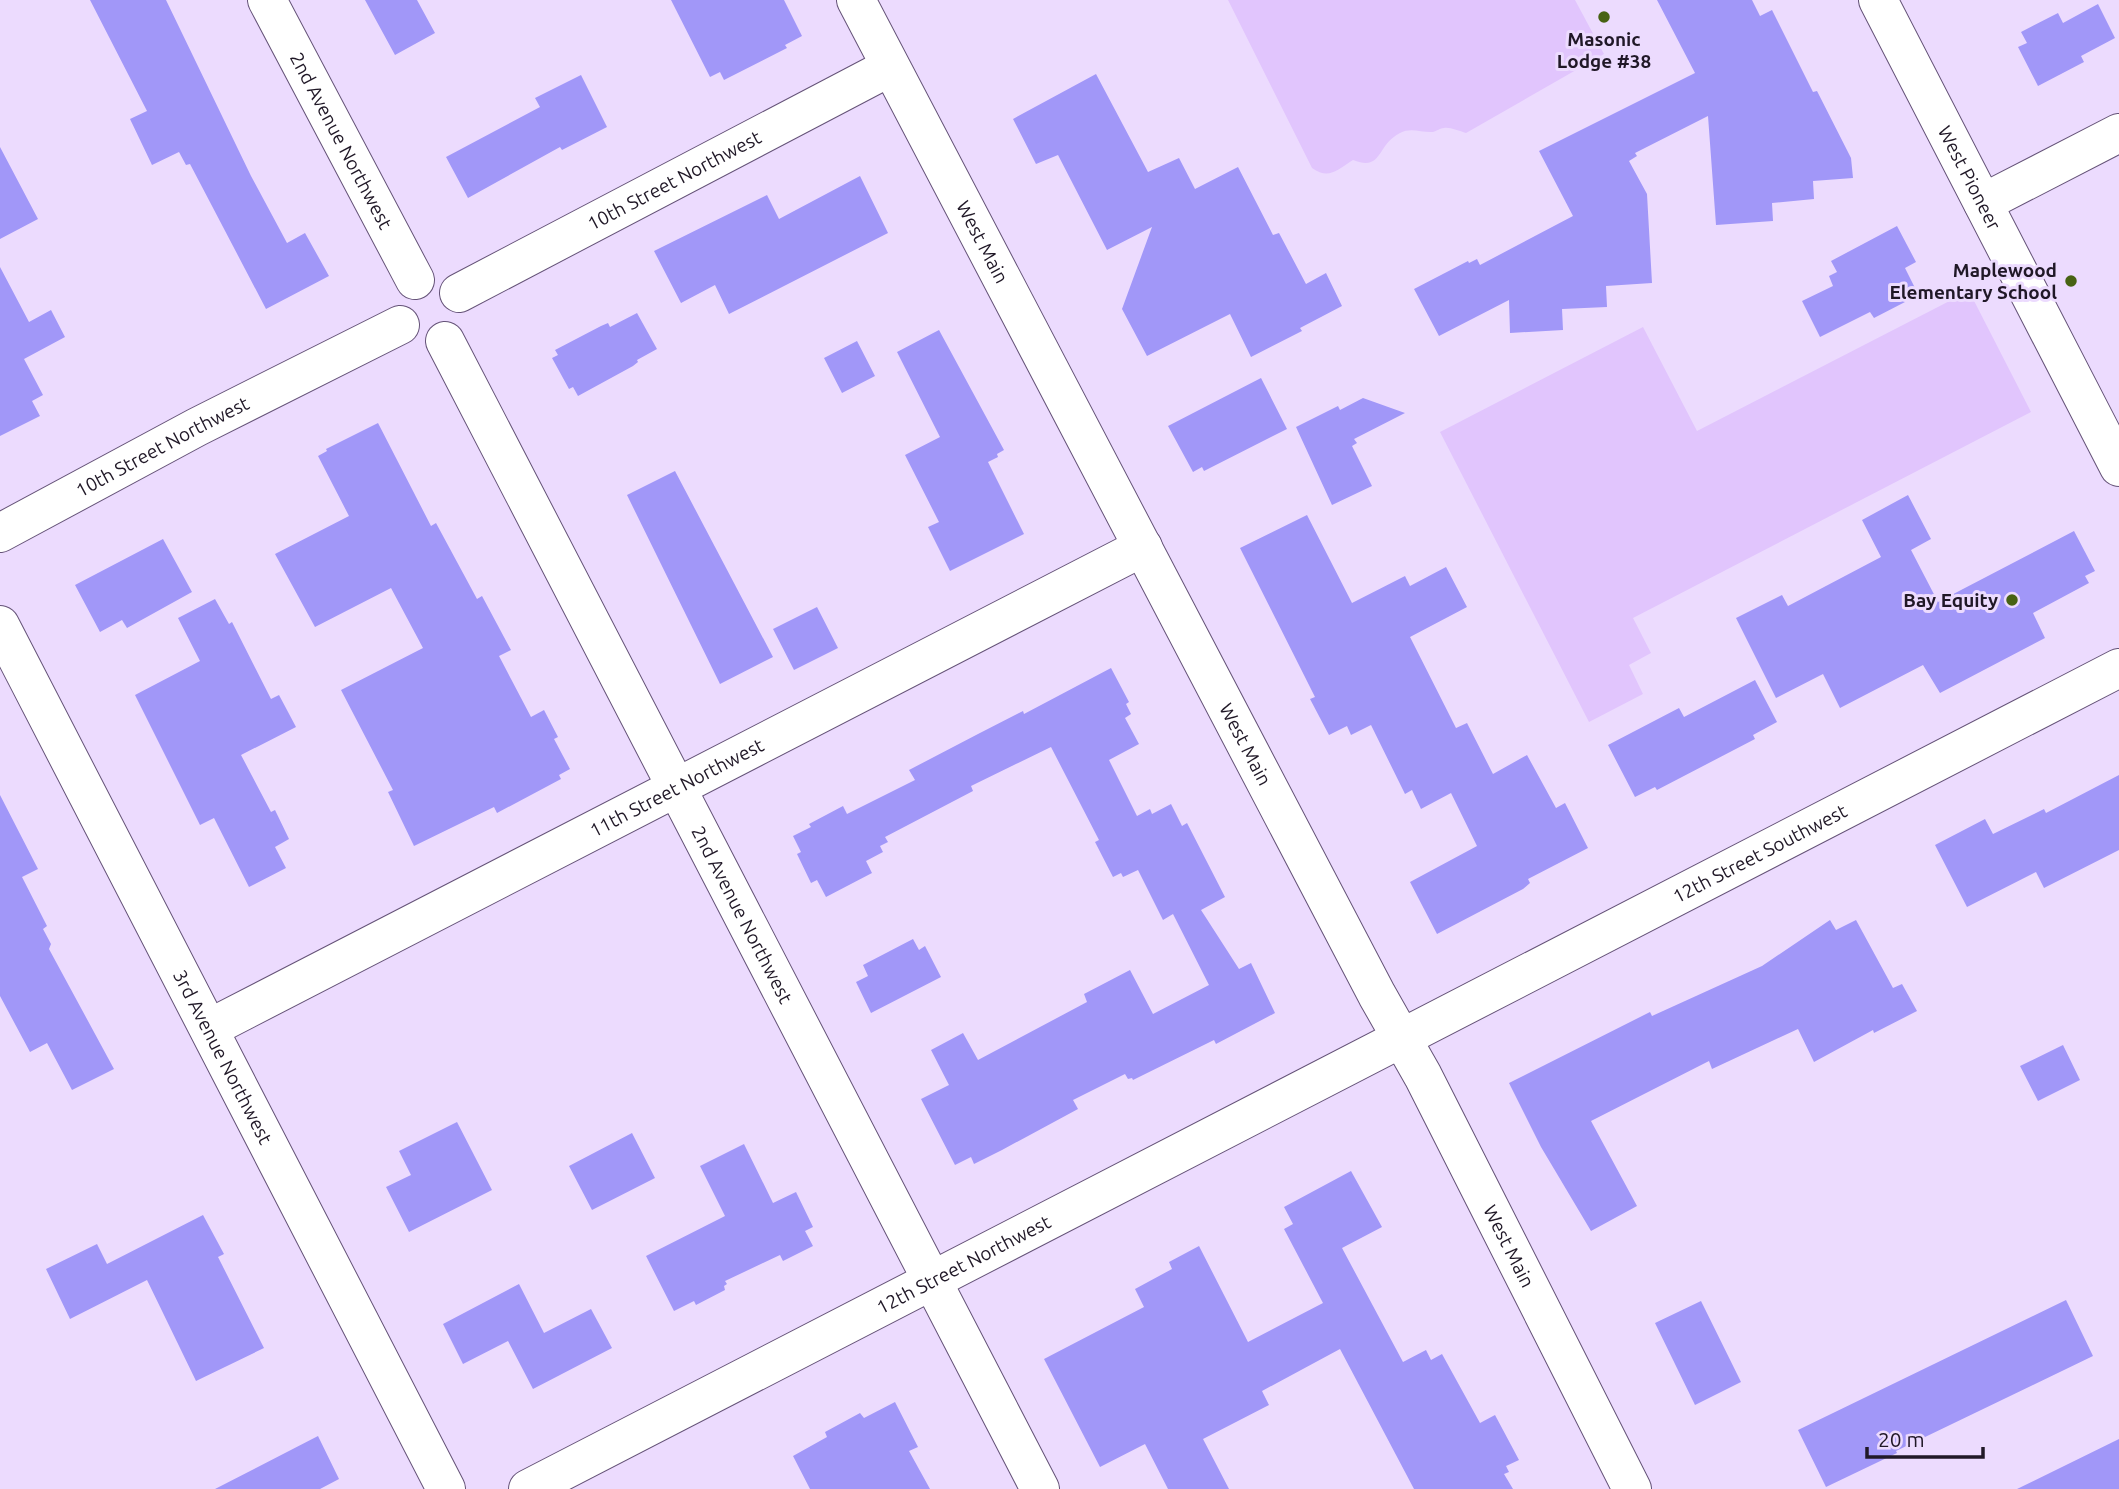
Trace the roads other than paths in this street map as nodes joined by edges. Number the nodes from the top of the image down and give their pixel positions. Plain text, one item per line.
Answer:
1 (267, 0) edge
2 (856, 0) edge
3 (1878, 0) edge
4 (890, 67) junction
5 (2119, 133) edge
6 (1983, 203) junction
7 (415, 281) junction
8 (459, 293) junction
9 (400, 325) junction
10 (445, 341) junction
11 (2119, 467) edge
12 (0, 533) edge
13 (1143, 547) junction
14 (0, 625) edge
15 (2119, 668) edge
16 (676, 789) junction
17 (210, 1028) junction
18 (1400, 1037) junction
19 (934, 1281) junction
20 (446, 1489) edge
21 (528, 1489) edge
22 (1040, 1489) edge
23 (1632, 1489) edge

1 - 7 street, 2nd Avenue Northwest
2 - 4 street, West Main
3 - 6 street, West Pioneer
4 - 8 street, 10th Street Northwest
4 - 13 street, West Main
5 - 6 street
6 - 11 street, West Pioneer
7 - 8 street
7 - 9 street
8 - 10 street
9 - 10 street
9 - 12 street, 10th Street Northwest
10 - 16 street, 2nd Avenue Northwest
13 - 16 street, 11th Street Northwest
13 - 18 street, West Main
14 - 17 street, 3rd Avenue Northwest
15 - 18 street, 12th Street Southwest
16 - 17 street, 11th Street Northwest
16 - 19 street, 2nd Avenue Northwest
17 - 20 street, 3rd Avenue Northwest
18 - 19 street, 12th Street Northwest
18 - 23 street, West Main
19 - 21 street, 12th Street Northwest
19 - 22 street, 2nd Avenue Northwest

